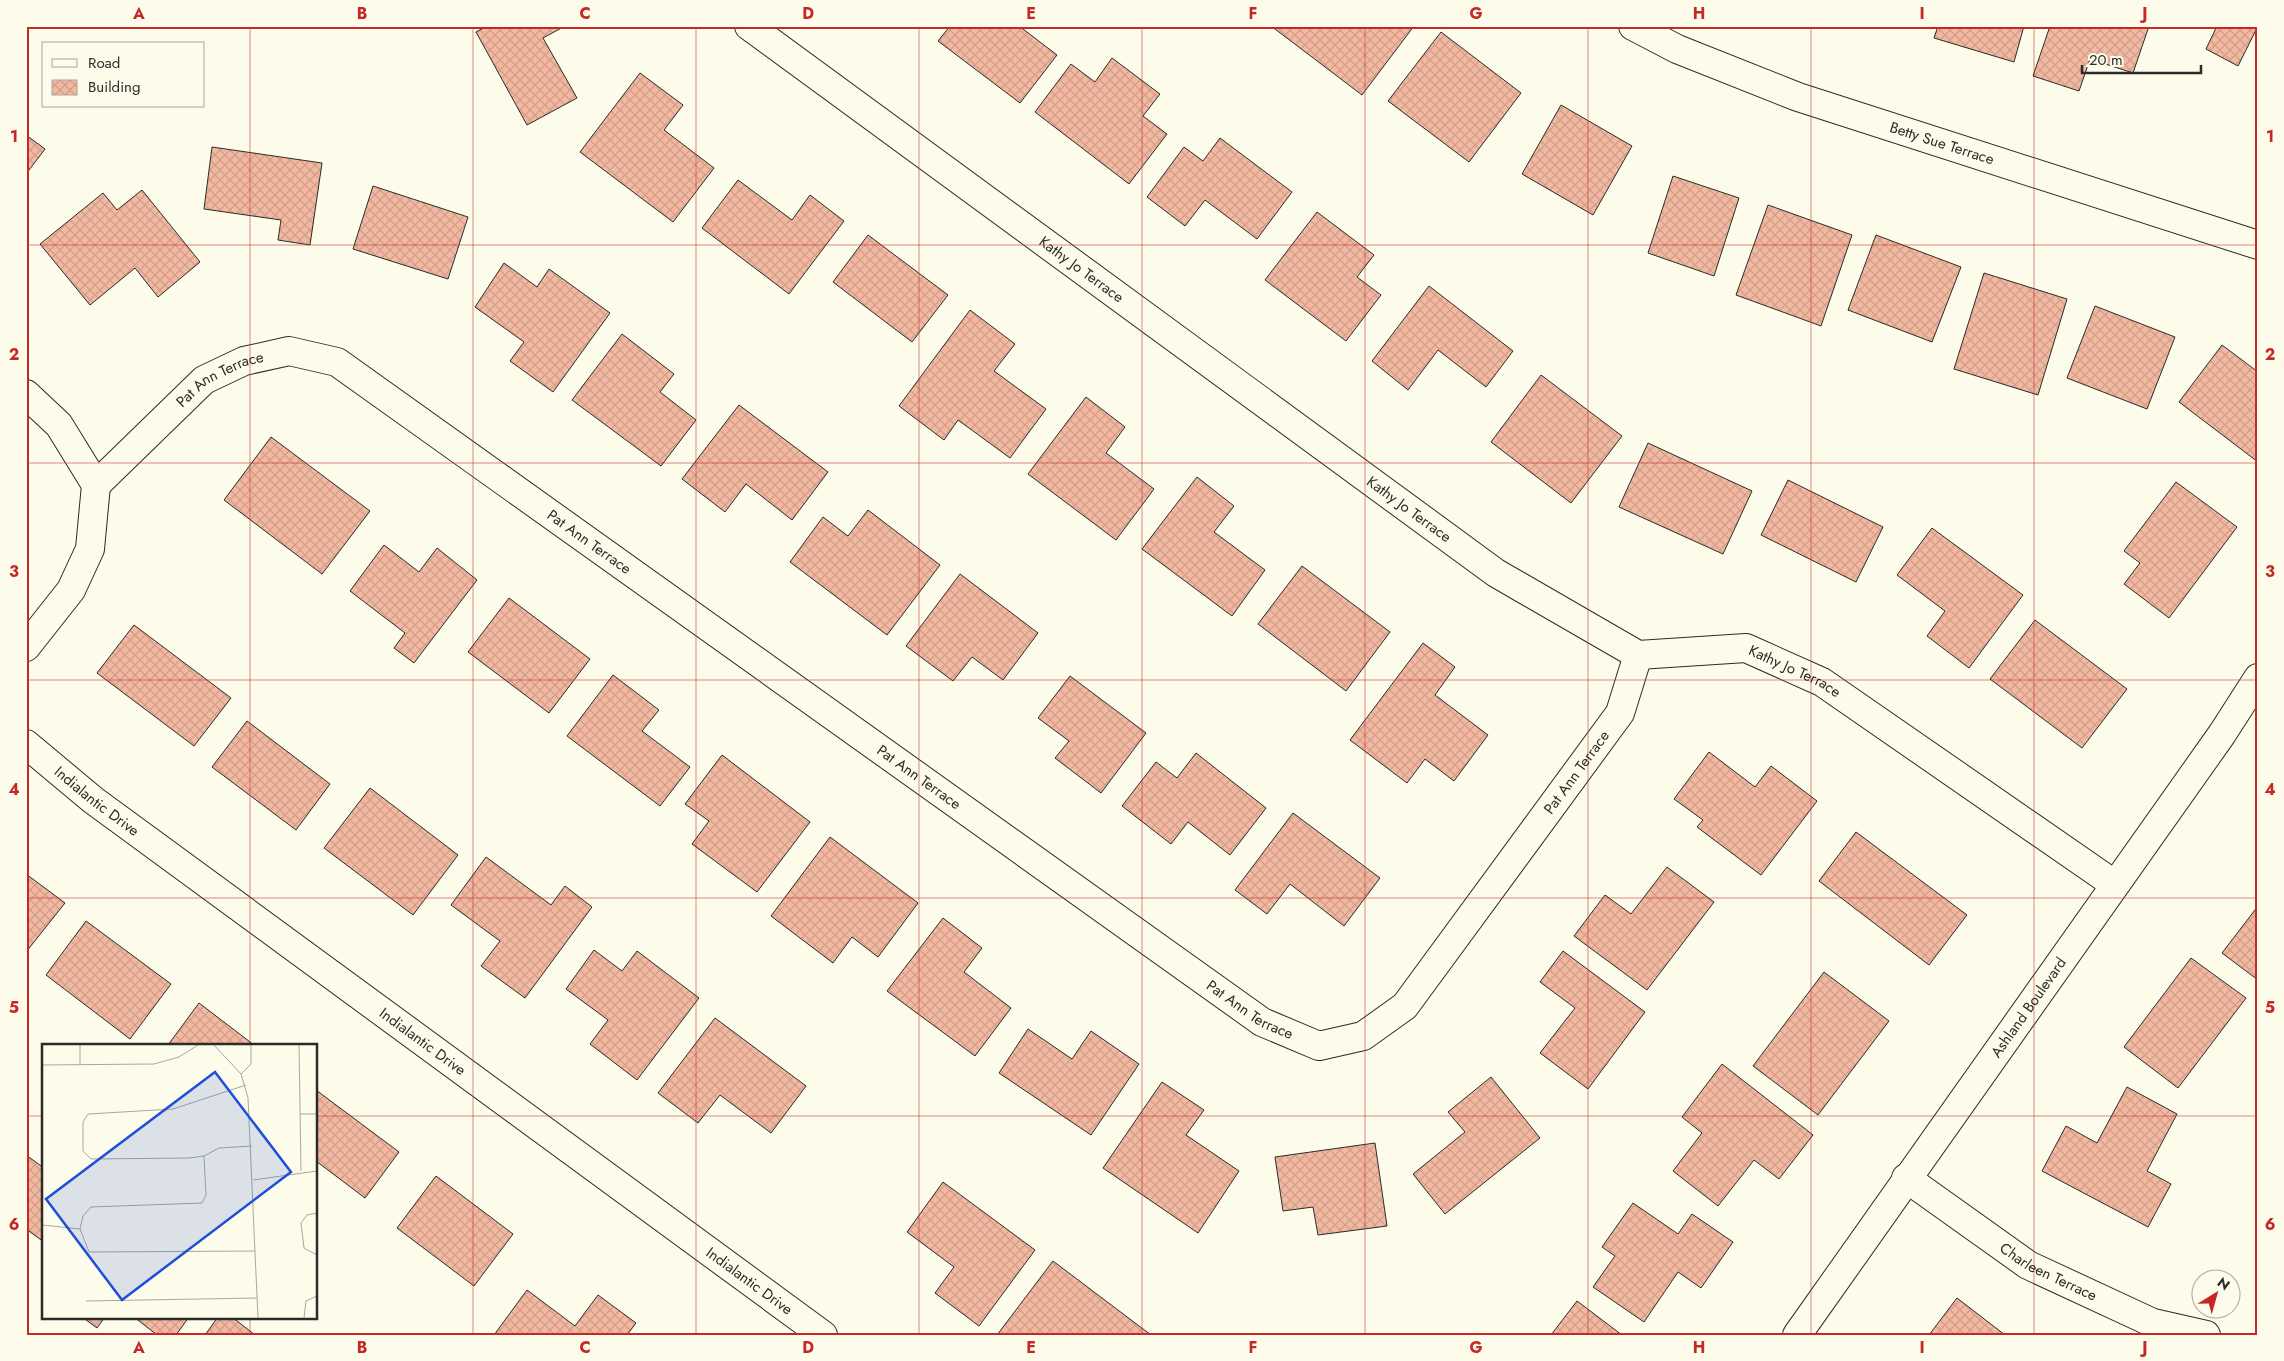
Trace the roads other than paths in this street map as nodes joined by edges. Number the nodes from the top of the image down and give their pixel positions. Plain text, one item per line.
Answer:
1 (748, 26) edge
2 (1632, 26) edge
3 (2258, 245) edge
4 (26, 394) edge
5 (96, 485) junction
6 (26, 647) edge
7 (1638, 655) junction
8 (2258, 678) edge
9 (26, 744) edge
10 (2114, 884) junction
11 (1906, 1178) junction
12 (823, 1335) edge
13 (1797, 1335) edge
14 (2206, 1335) edge

1 - 7 street, Kathy Jo Terrace
2 - 3 street, Betty Sue Terrace
4 - 5 street
5 - 6 street
5 - 7 street, Pat Ann Terrace
7 - 10 street, Kathy Jo Terrace
8 - 10 street, Ashland Boulevard
9 - 12 street, Indialantic Drive
10 - 11 street, Ashland Boulevard
11 - 13 street, Ashland Boulevard
11 - 14 street, Charleen Terrace

